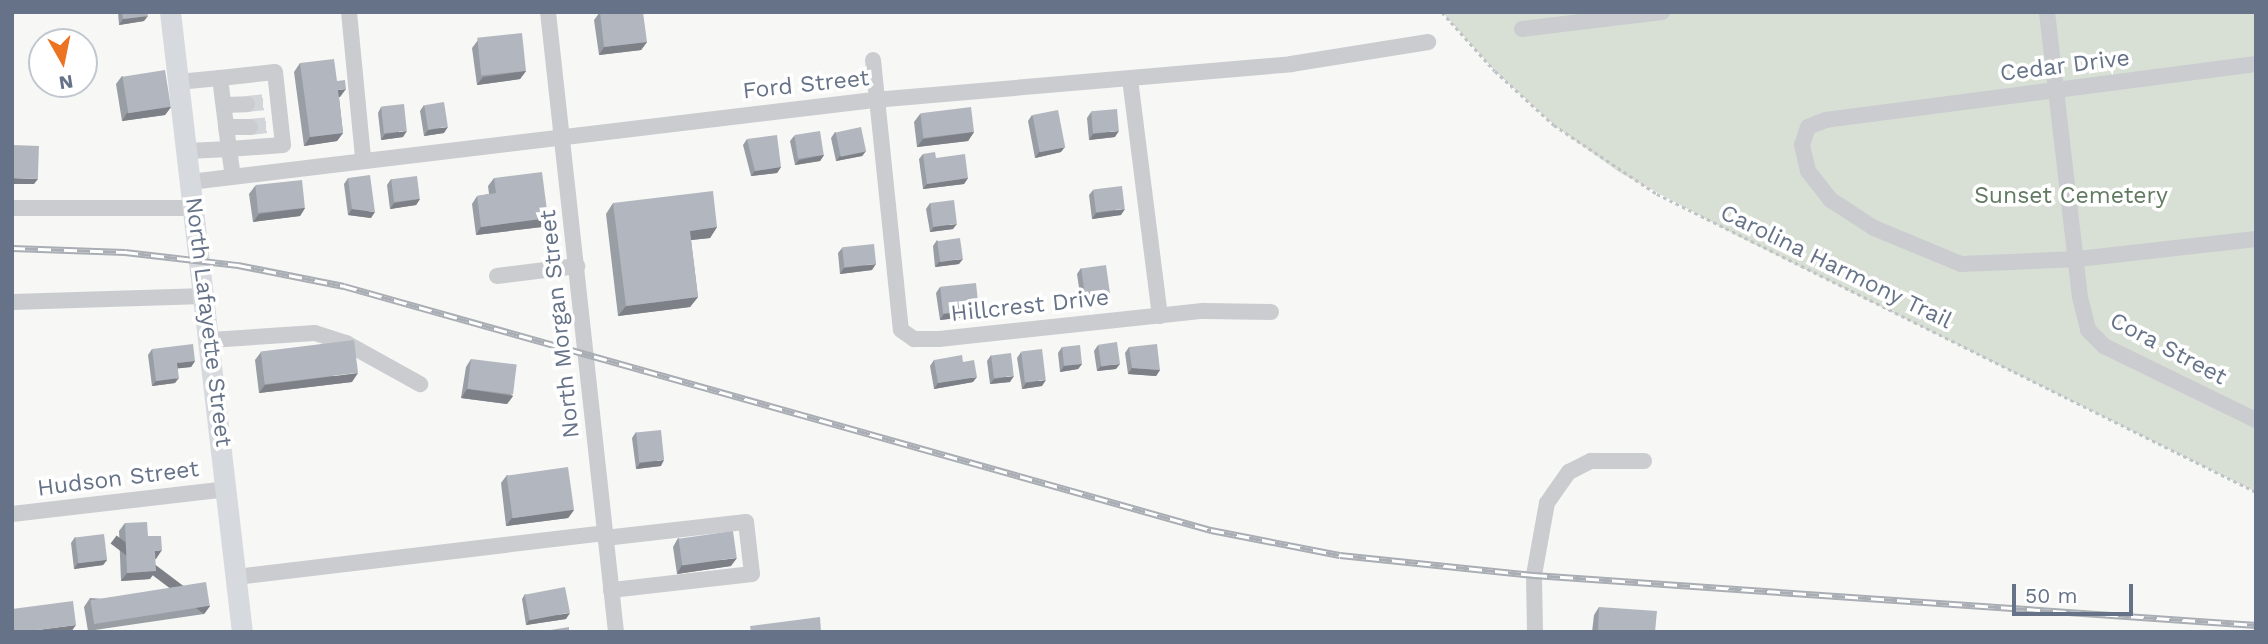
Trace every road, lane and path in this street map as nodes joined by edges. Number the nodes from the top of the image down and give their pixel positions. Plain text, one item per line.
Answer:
1 (170, 12) edge
2 (349, 12) edge
3 (548, 12) edge
4 (1442, 12) edge
5 (1662, 12) edge
6 (2046, 12) edge
7 (1522, 29) dead end
8 (1428, 42) dead end
9 (873, 60) dead end
10 (2248, 65) edge
11 (220, 78) junction
12 (1130, 79) junction
13 (178, 82) junction
14 (2057, 90) junction
15 (874, 100) junction
16 (247, 104) tunnel mouth
17 (223, 105) junction
18 (226, 127) junction
19 (250, 127) tunnel mouth
20 (564, 135) junction
21 (283, 145) junction
22 (229, 149) junction
23 (187, 151) junction
24 (363, 158) junction
25 (289, 168) junction
26 (233, 176) junction
27 (190, 182) junction
28 (12, 208) edge
29 (195, 208) junction
30 (2256, 239) edge
31 (2078, 259) junction
32 (577, 266) junction
33 (497, 276) dead end
34 (204, 291) junction
35 (12, 302) edge
36 (1271, 312) dead end
37 (1160, 316) junction
38 (210, 340) junction
39 (420, 384) dead end
40 (2256, 420) edge
41 (1644, 461) dead end
42 (228, 489) junction
43 (2256, 492) edge
44 (12, 514) edge
45 (604, 535) junction
46 (236, 577) junction
47 (611, 590) junction
48 (242, 632) edge
49 (616, 632) edge
50 (1535, 632) edge

1 - 13 main road, North Lafayette Street
2 - 24 street
3 - 20 street, North Morgan Street
4 - 43 path, Carolina Harmony Trail
5 - 7 street
6 - 14 street, Cora Street
8 - 12 street, Ford Street
9 - 15 street
10 - 14 street, Cedar Drive
11 - 13 street
11 - 17 street
11 - 21 street
12 - 15 street, Ford Street
12 - 37 street
13 - 23 main road, North Lafayette Street
14 - 31 street, Cora Street
14 - 31 street, Cedar Drive
15 - 20 street, Ford Street
15 - 37 street, Hillcrest Drive
16 - 17 street
17 - 18 street
18 - 19 street
18 - 22 street
20 - 24 street, Ford Street
20 - 32 street, North Morgan Street
21 - 22 street
21 - 25 street
22 - 23 street
22 - 26 street
23 - 27 main road, North Lafayette Street
24 - 25 street, Ford Street
25 - 26 street, Ford Street
26 - 27 street, Ford Street
27 - 29 main road, North Lafayette Street
28 - 29 street
29 - 34 main road, North Lafayette Street
30 - 31 street
31 - 40 street, Cora Street
32 - 33 street
32 - 45 street, North Morgan Street
34 - 35 street
34 - 38 main road, North Lafayette Street
36 - 37 street
38 - 39 street
38 - 42 main road, North Lafayette Street
41 - 50 street
42 - 44 street, Hudson Street
42 - 46 main road, North Lafayette Street
45 - 46 street
45 - 47 street, North Morgan Street
45 - 47 street
46 - 48 main road, North Lafayette Street
47 - 49 street, North Morgan Street

